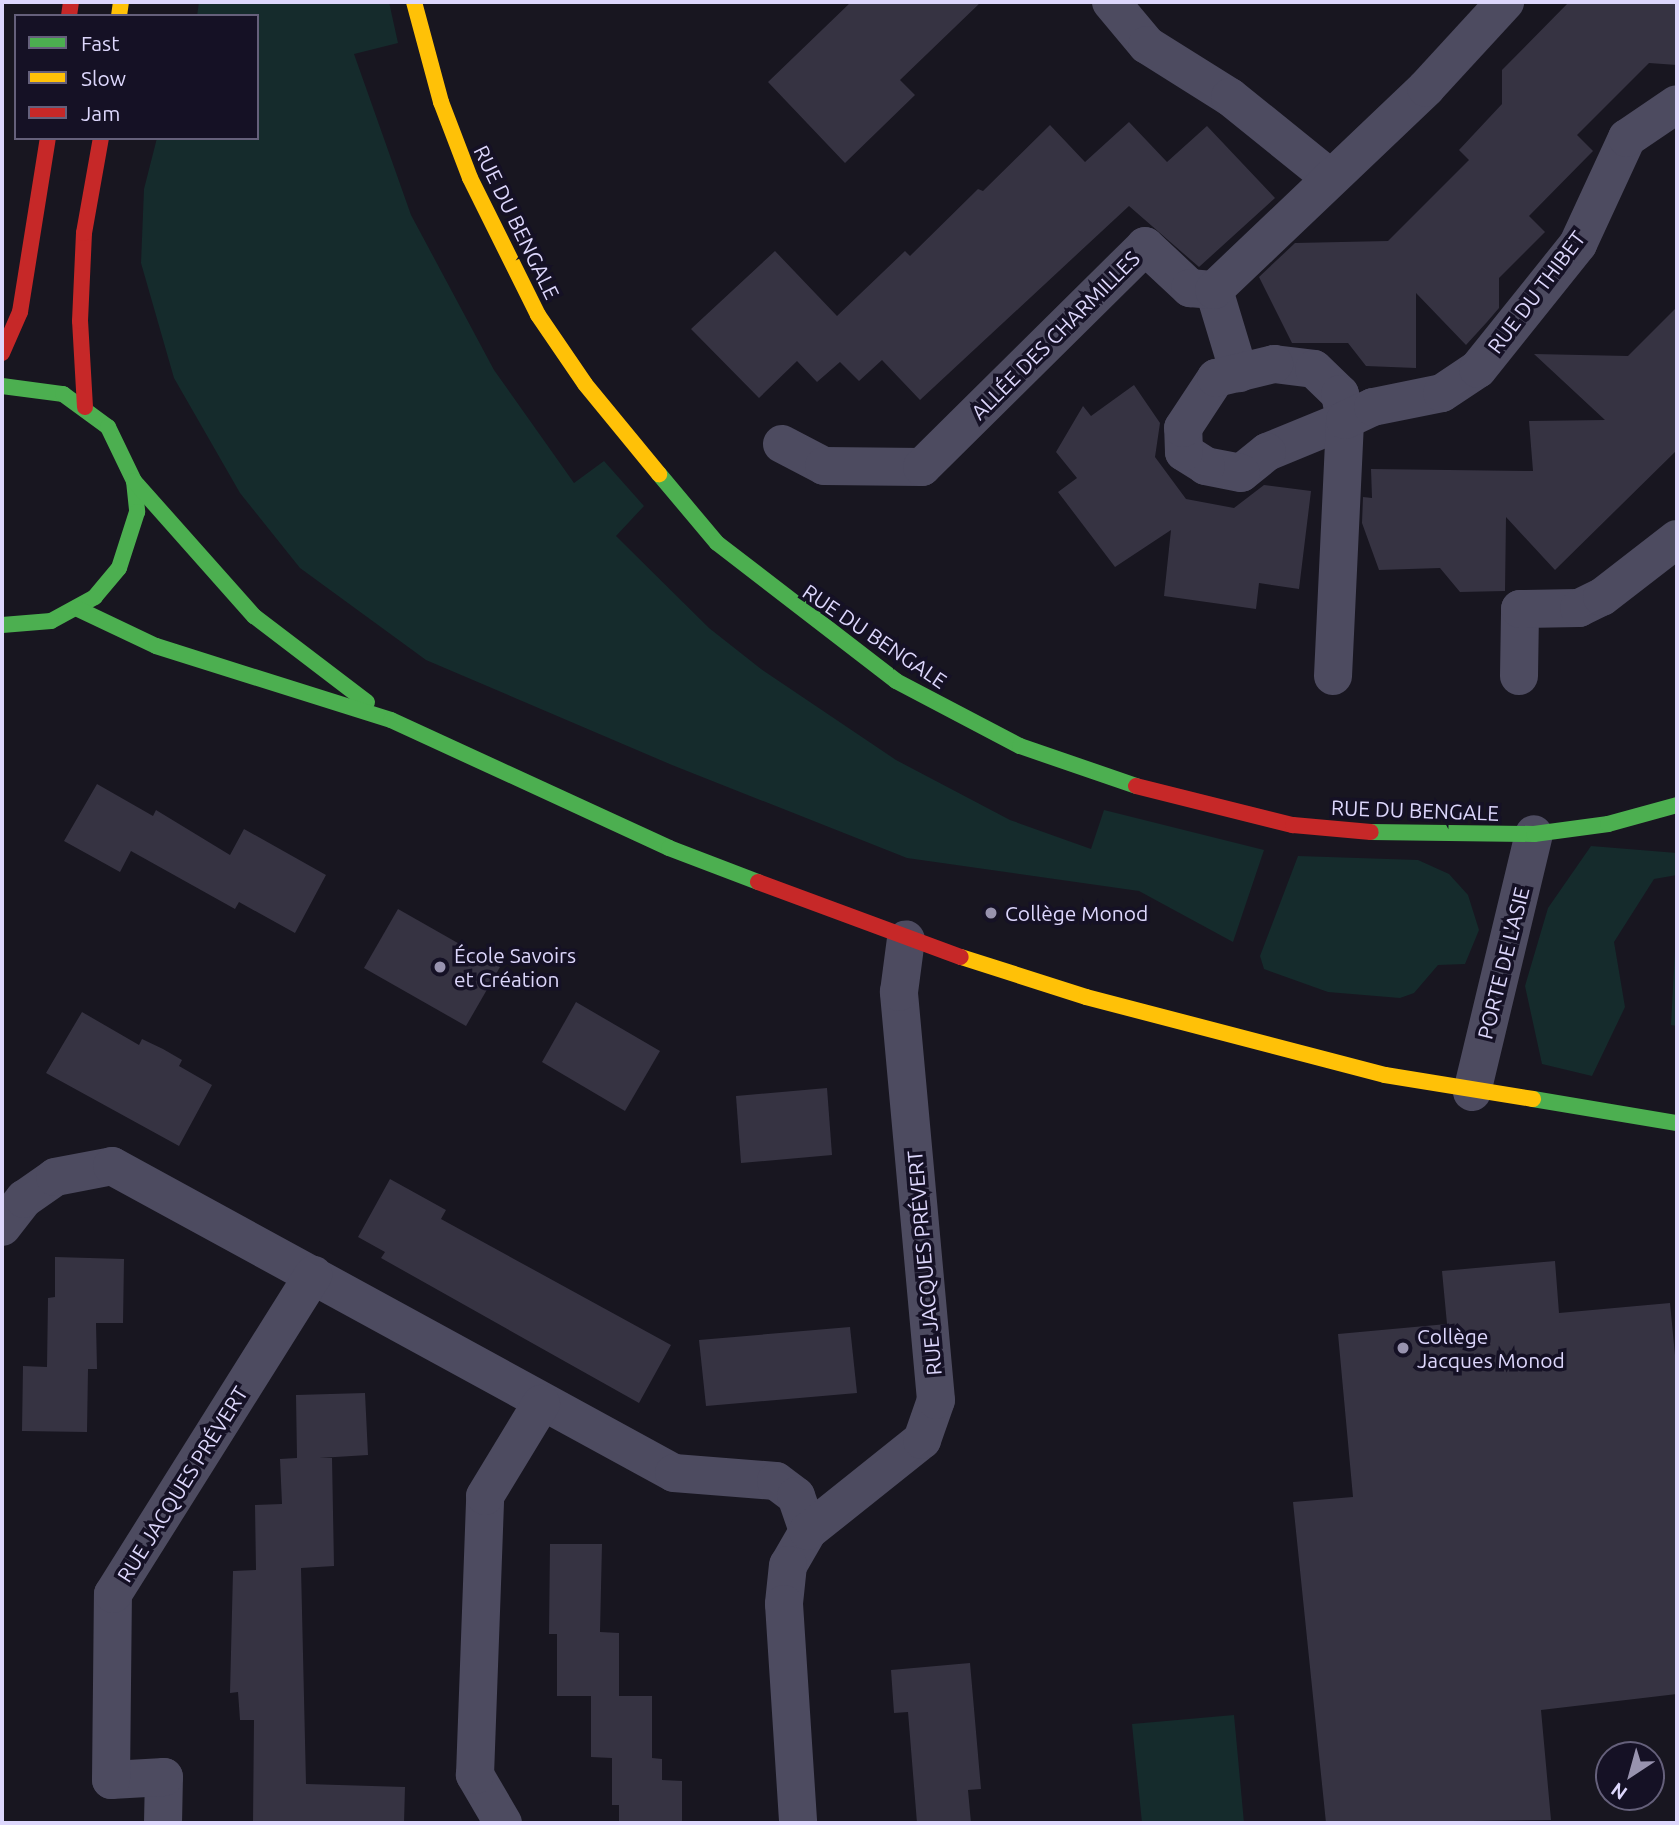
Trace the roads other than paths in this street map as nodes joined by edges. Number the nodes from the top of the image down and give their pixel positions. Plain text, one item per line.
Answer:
1 (414, 2) edge
2 (1111, 2) edge
3 (1505, 2) edge
4 (1677, 104) edge
5 (48, 140) edge
6 (101, 140) edge
7 (1329, 177) junction
8 (1214, 290) junction
9 (2, 353) edge
10 (1239, 373) junction
11 (2, 386) edge
12 (85, 407) junction
13 (1345, 421) junction
14 (782, 444) dead end
15 (134, 481) junction
16 (1677, 538) edge
17 (78, 609) junction
18 (2, 625) edge
19 (22, 626) junction
20 (8, 642) dead end
21 (1333, 676) dead end
22 (1519, 676) dead end
23 (391, 720) junction
24 (1677, 805) edge
25 (1534, 834) junction
26 (906, 939) junction
27 (1472, 1091) junction
28 (1677, 1122) edge
29 (2, 1227) edge
30 (313, 1275) junction
31 (541, 1404) junction
32 (808, 1531) junction
33 (163, 1823) edge
34 (503, 1823) edge
35 (798, 1823) edge

1 - 25 street, RUE DU BENGALE
2 - 7 street
3 - 7 street
4 - 13 street, RUE DU THIBET
5 - 9 street
6 - 12 street
7 - 8 street
8 - 10 street
8 - 14 street, ALLÉE DES CHARMILLES
10 - 13 street, RUE DU THIBET
10 - 13 street, RUE DU THIBET
11 - 12 street
12 - 15 street
13 - 21 street, RUE DU THIBET
15 - 17 street
15 - 23 street
16 - 22 street
17 - 19 street
17 - 23 street
18 - 19 street
19 - 20 street
23 - 26 street
24 - 25 street, RUE DU BENGALE
25 - 27 street, PORTE DE L'ASIE
26 - 27 street
26 - 32 street, RUE JACQUES PRÉVERT
27 - 28 street
29 - 30 street
30 - 31 street
30 - 33 street, RUE JACQUES PRÉVERT
31 - 32 street
31 - 34 street
32 - 35 street, RUE JACQUES PRÉVERT

